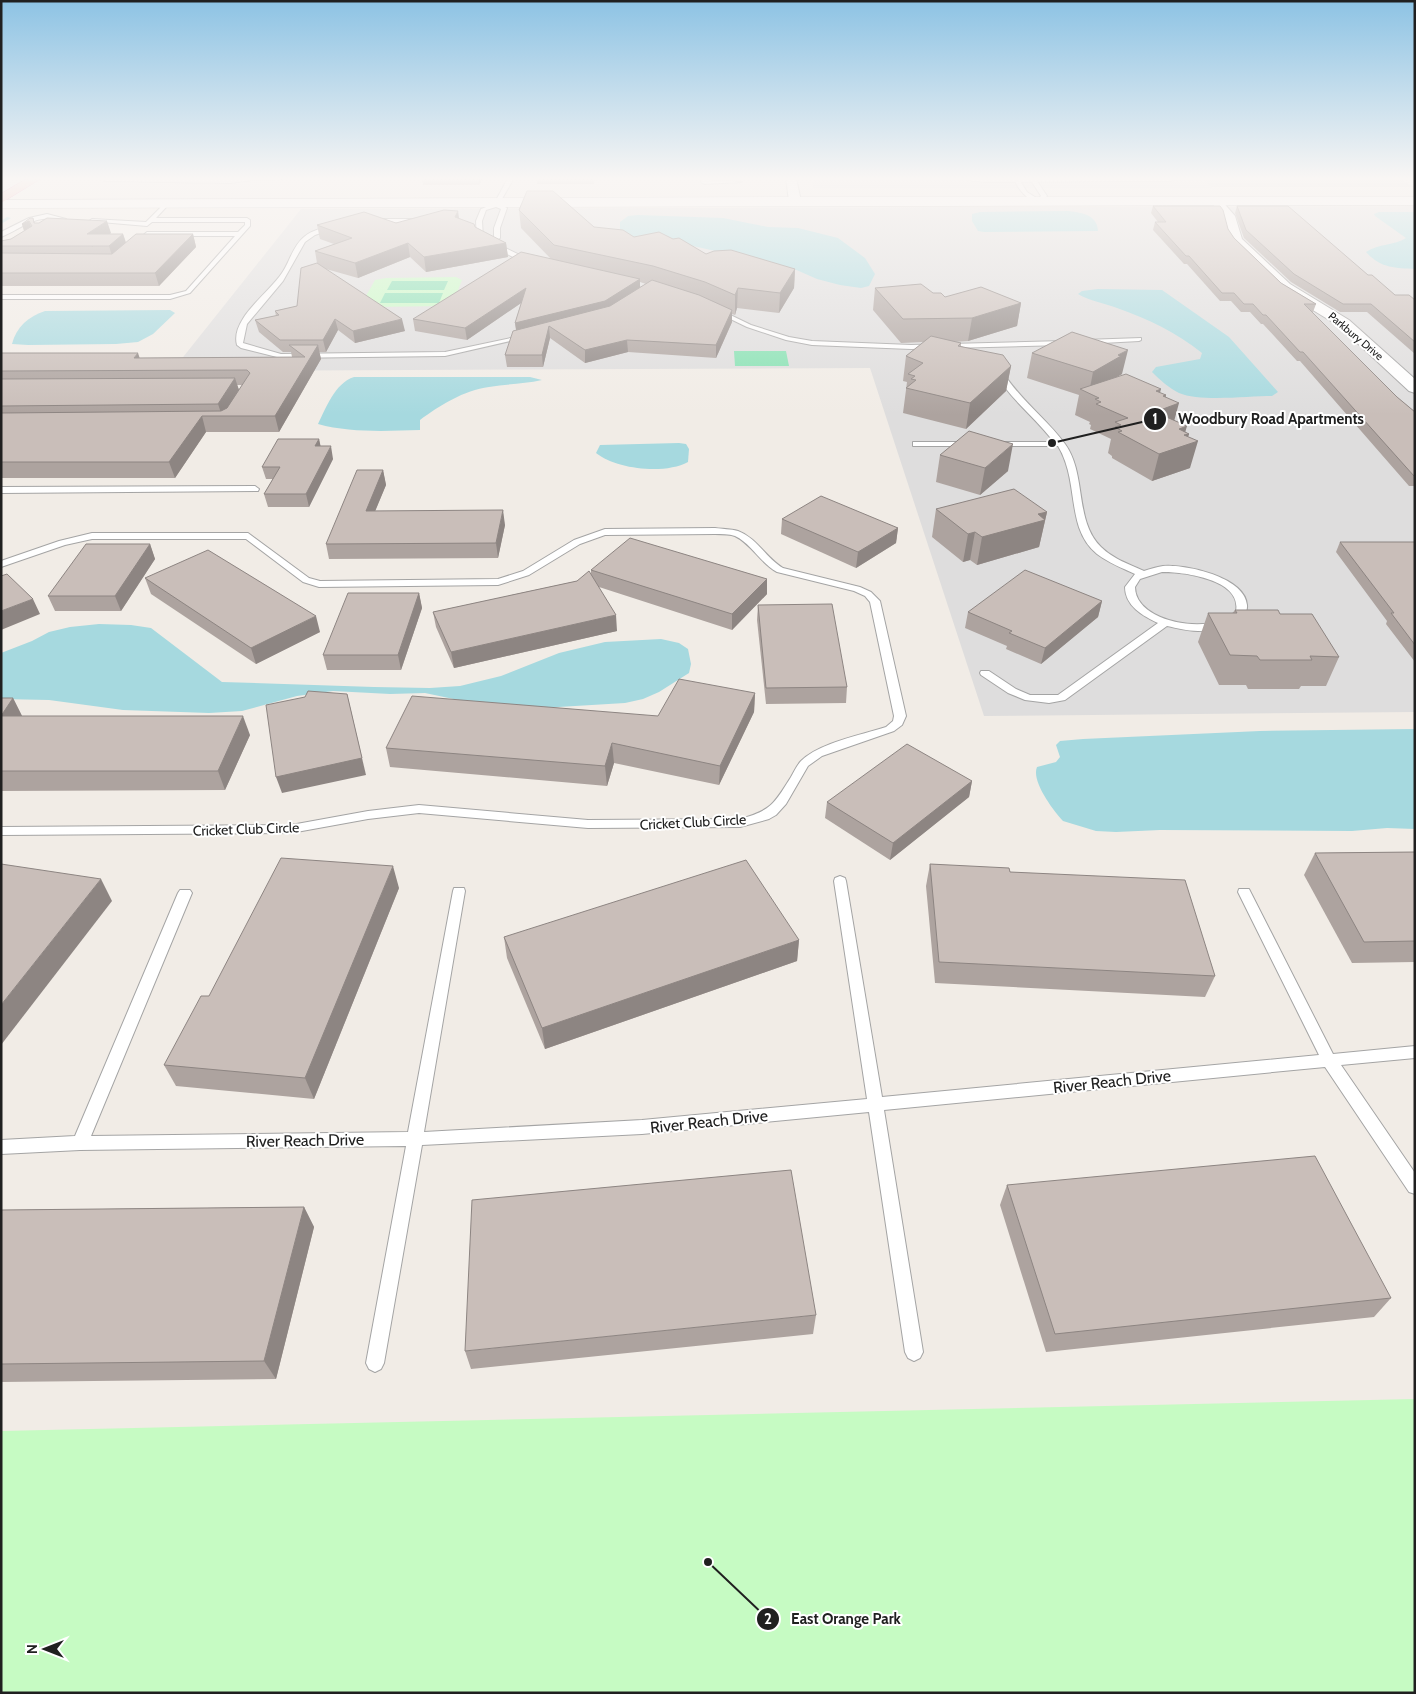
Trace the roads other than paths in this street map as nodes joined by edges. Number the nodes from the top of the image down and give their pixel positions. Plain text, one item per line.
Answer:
1 (219, 257) edge
2 (294, 257) edge
3 (516, 257) edge
4 (1254, 257) edge
5 (534, 263) edge
6 (1, 297) edge
7 (710, 308) edge
8 (531, 335) edge
9 (1139, 338) dead end
10 (1080, 342) edge
11 (1070, 343) edge
12 (996, 366) edge
13 (1415, 388) edge
14 (916, 444) dead end
15 (974, 444) edge
16 (983, 444) edge
17 (1061, 444) junction
18 (256, 489) dead end
19 (1, 490) edge
20 (1, 564) edge
21 (1142, 574) junction
22 (1166, 622) junction
23 (986, 673) dead end
24 (1, 831) edge
25 (840, 881) dead end
26 (459, 890) dead end
27 (1244, 892) dead end
28 (185, 893) dead end
29 (1415, 1052) edge
30 (1329, 1060) junction
31 (874, 1105) junction
32 (414, 1139) junction
33 (80, 1143) junction
34 (1, 1147) edge
35 (1415, 1187) edge
36 (914, 1352) dead end
37 (375, 1363) dead end

1 - 6 lane
2 - 8 lane
3 - 5 lane
4 - 13 street, Parkbury Drive
7 - 11 lane
9 - 10 lane
12 - 17 lane
14 - 15 lane
16 - 17 lane
17 - 21 lane
18 - 19 lane
20 - 24 lane, Cricket Club Circle
21 - 22 lane
21 - 22 lane
22 - 23 lane
25 - 31 lane
26 - 32 lane
27 - 30 lane
28 - 33 lane
29 - 30 lane, River Reach Drive
30 - 31 lane, River Reach Drive
30 - 35 lane
31 - 32 lane, River Reach Drive
31 - 36 lane
32 - 33 lane, River Reach Drive
32 - 37 lane
33 - 34 lane, River Reach Drive

